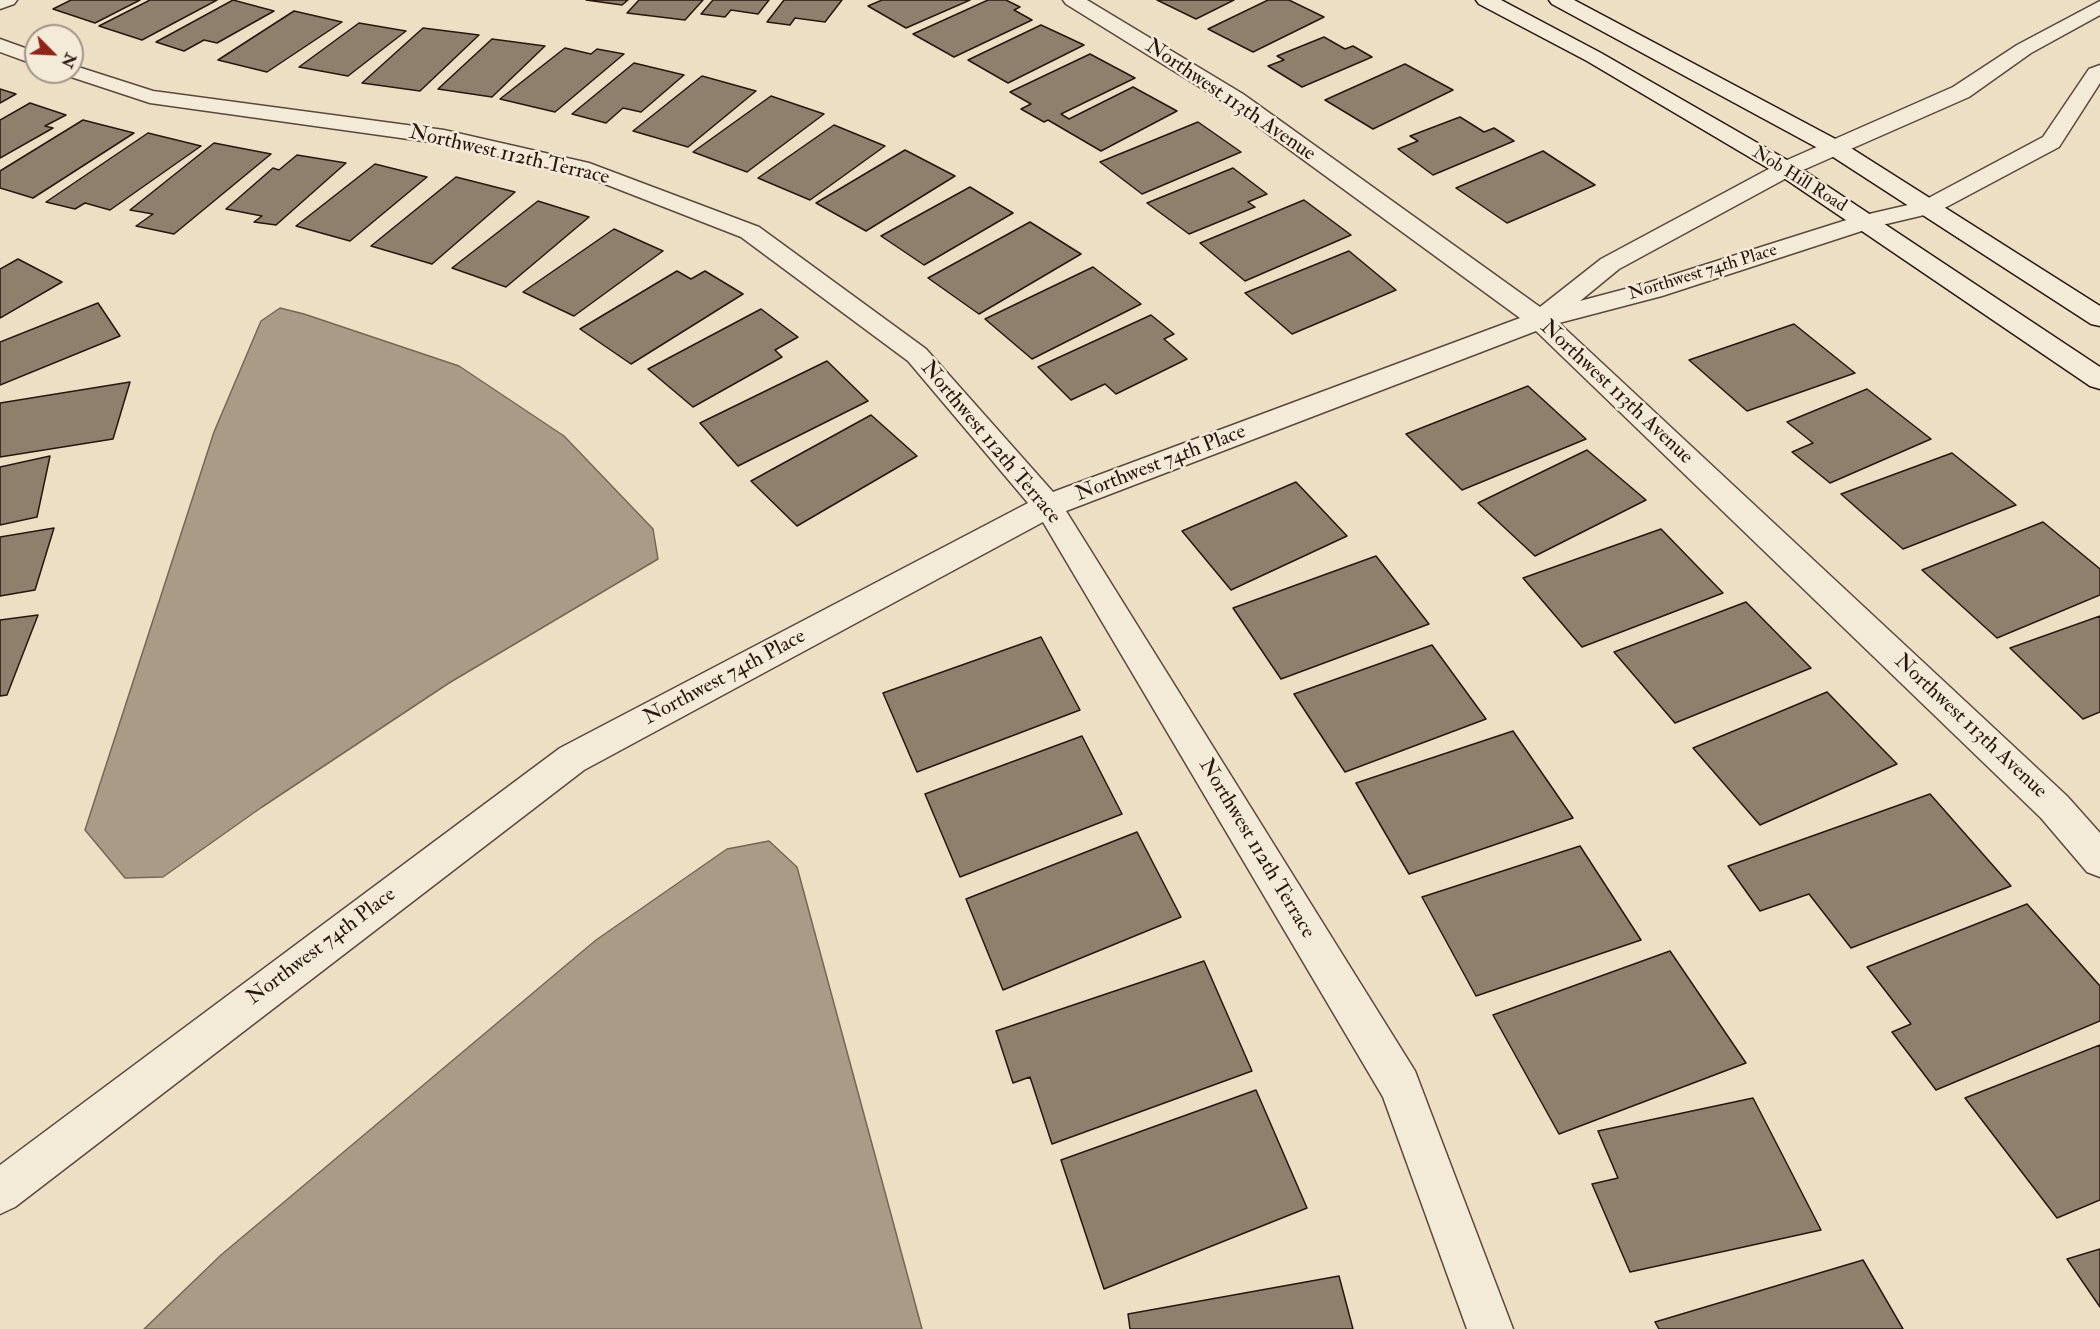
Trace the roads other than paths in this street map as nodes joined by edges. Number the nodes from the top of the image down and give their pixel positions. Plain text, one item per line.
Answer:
1 (7, 0) edge
2 (1073, 0) edge
3 (1486, 0) edge
4 (1559, 0) edge
5 (0, 3) edge
6 (2100, 7) edge
7 (0, 45) edge
8 (24, 54) edge
9 (2100, 71) edge
10 (84, 75) edge
11 (1835, 148) junction
12 (1786, 169) junction
13 (1929, 207) junction
14 (1864, 222) junction
15 (2100, 318) edge
16 (1540, 320) junction
17 (2100, 380) edge
18 (1048, 506) junction
19 (2100, 860) edge
20 (0, 1192) edge
21 (1490, 1329) edge

1 - 5 street
2 - 16 street, Northwest 113th Avenue
3 - 12 street, Nob Hill Road
4 - 11 street
6 - 11 street, Northwest 74th Place
7 - 8 street
9 - 13 street, Northwest 74th Place
10 - 18 street, Northwest 112th Terrace
11 - 12 street, Northwest 74th Place
11 - 13 street
12 - 14 street, Nob Hill Road
12 - 16 street, Northwest 74th Place
13 - 14 street, Northwest 74th Place
13 - 15 street
14 - 16 street, Northwest 74th Place
14 - 17 street, Nob Hill Road
16 - 18 street, Northwest 74th Place
16 - 19 street, Northwest 113th Avenue
18 - 20 street, Northwest 74th Place
18 - 21 street, Northwest 112th Terrace

